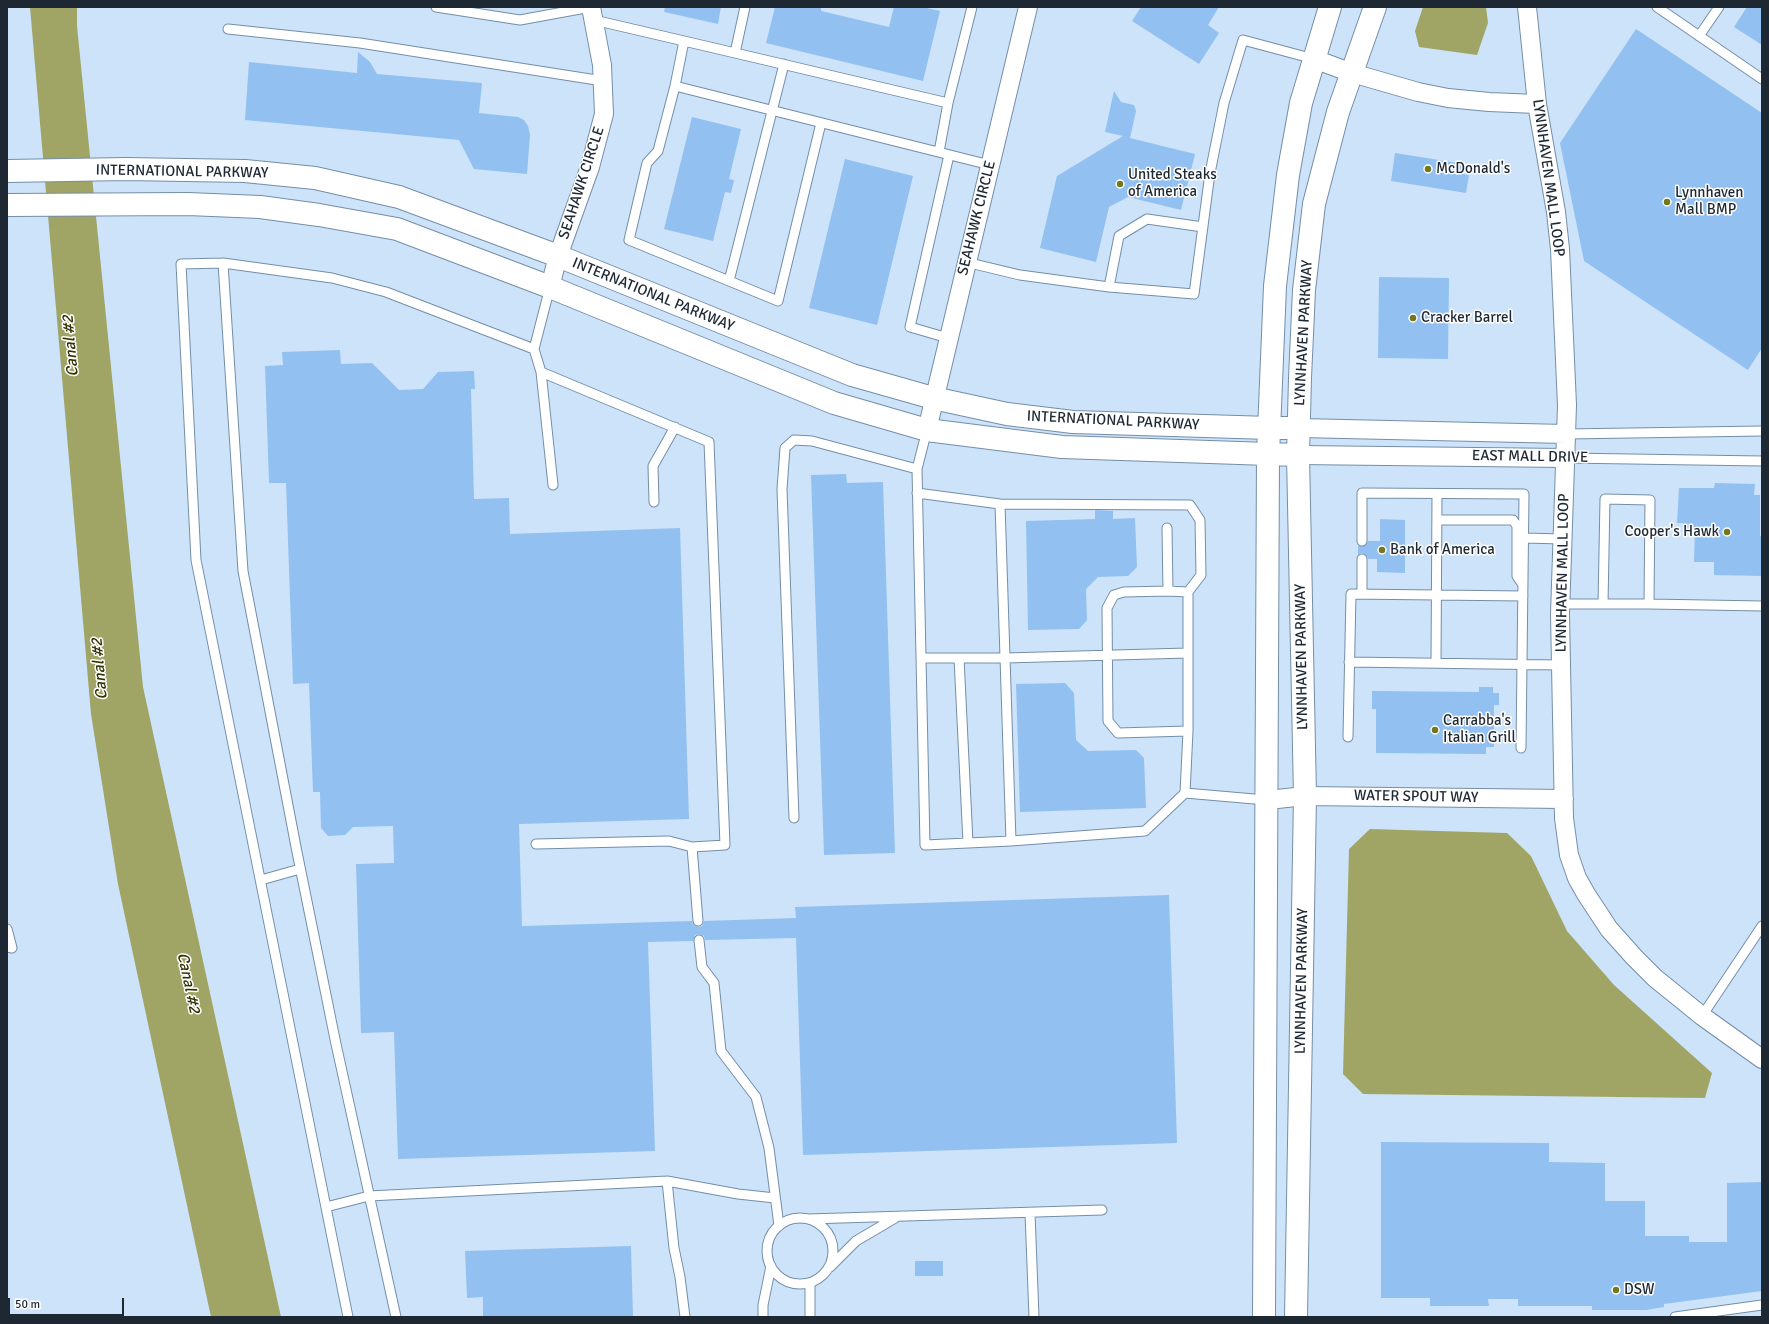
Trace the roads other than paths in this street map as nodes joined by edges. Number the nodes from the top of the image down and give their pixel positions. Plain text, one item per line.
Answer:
1 (436, 7) edge
2 (745, 7) edge
3 (972, 7) edge
4 (1028, 7) edge
5 (1330, 7) edge
6 (1375, 7) edge
7 (1527, 7) edge
8 (1656, 7) edge
9 (1719, 7) edge
10 (592, 12) edge
11 (228, 29) dead end
12 (1699, 36) junction
13 (684, 41) junction
14 (735, 53) junction
15 (1314, 59) junction
16 (784, 64) junction
17 (1352, 73) junction
18 (1762, 79) edge
19 (603, 81) junction
20 (674, 86) junction
21 (948, 103) junction
22 (1537, 104) junction
23 (771, 110) junction
24 (821, 123) junction
25 (939, 152) junction
26 (949, 155) junction
27 (990, 165) junction
28 (10, 171) edge
29 (10, 205) edge
30 (1203, 227) junction
31 (558, 256) junction
32 (966, 262) junction
33 (223, 263) junction
34 (729, 281) junction
35 (550, 287) junction
36 (1109, 287) junction
37 (948, 338) junction
38 (534, 349) junction
39 (541, 372) junction
40 (933, 398) junction
41 (675, 427) junction
42 (1270, 428) junction
43 (1300, 428) junction
44 (926, 430) junction
45 (1762, 431) edge
46 (1566, 434) junction
47 (1268, 455) junction
48 (1298, 455) junction
49 (1566, 458) junction
50 (1762, 461) edge
51 (917, 469) junction
52 (553, 484) dead end
53 (917, 493) junction
54 (1437, 494) junction
55 (654, 502) dead end
56 (1000, 504) junction
57 (1437, 520) junction
58 (1167, 528) dead end
59 (1524, 538) junction
60 (1564, 539) junction
61 (1362, 541) dead end
62 (1362, 559) dead end
63 (1523, 585) junction
64 (1168, 591) junction
65 (1188, 592) junction
66 (1362, 594) junction
67 (1436, 596) junction
68 (1523, 596) junction
69 (1561, 604) junction
70 (1603, 604) junction
71 (1649, 604) junction
72 (1762, 606) edge
73 (1188, 653) junction
74 (1108, 655) junction
75 (921, 658) junction
76 (959, 658) junction
77 (1005, 658) junction
78 (1349, 662) junction
79 (1436, 663) junction
80 (1522, 664) junction
81 (1561, 665) junction
82 (1188, 731) junction
83 (1348, 737) dead end
84 (1521, 748) dead end
85 (1185, 793) junction
86 (1305, 796) junction
87 (1564, 799) junction
88 (1268, 800) junction
89 (794, 818) dead end
90 (1011, 841) junction
91 (968, 843) junction
92 (536, 844) dead end
93 (692, 847) junction
94 (300, 869) junction
95 (261, 880) junction
96 (698, 921) dead end
97 (1762, 926) edge
98 (7, 929) edge
99 (700, 940) dead end
100 (7, 946) edge
101 (1702, 1016) junction
102 (1762, 1059) edge
103 (667, 1181) junction
104 (369, 1196) junction
105 (775, 1198) junction
106 (326, 1207) junction
107 (1102, 1210) dead end
108 (1030, 1213) junction
109 (896, 1217) junction
110 (808, 1219) junction
111 (779, 1226) junction
112 (771, 1266) junction
113 (828, 1270) junction
114 (810, 1283) junction
115 (1762, 1305) edge
116 (348, 1317) edge
117 (396, 1317) edge
118 (685, 1317) edge
119 (763, 1317) edge
120 (810, 1317) edge
121 (1034, 1317) edge
122 (1264, 1317) edge
123 (1296, 1317) edge
124 (1674, 1317) edge

1 - 10 lane
2 - 14 lane
3 - 21 lane
4 - 27 street, SEAHAWK CIRCLE
5 - 15 main road, LYNNHAVEN PARKWAY
6 - 17 main road, LYNNHAVEN PARKWAY
7 - 22 street, LYNNHAVEN MALL LOOP
8 - 12 lane
9 - 12 lane
10 - 13 lane
10 - 19 street, SEAHAWK CIRCLE
11 - 19 lane
12 - 18 lane
13 - 14 lane
13 - 20 lane
14 - 16 lane
15 - 17 street
15 - 30 lane
15 - 42 main road, LYNNHAVEN PARKWAY
16 - 21 lane
16 - 23 lane
17 - 22 street
17 - 43 main road, LYNNHAVEN PARKWAY
19 - 31 street, SEAHAWK CIRCLE
20 - 23 lane
20 - 34 lane
21 - 25 lane
22 - 46 street, LYNNHAVEN MALL LOOP
23 - 24 lane
23 - 34 lane
24 - 25 lane
24 - 34 lane
25 - 26 lane
26 - 27 lane
26 - 37 lane
27 - 32 street, SEAHAWK CIRCLE
28 - 31 main road, INTERNATIONAL PARKWAY
29 - 35 main road, INTERNATIONAL PARKWAY
30 - 36 lane
30 - 36 lane
31 - 35 street, SEAHAWK CIRCLE
31 - 40 main road, INTERNATIONAL PARKWAY
32 - 36 lane
32 - 37 street, SEAHAWK CIRCLE
33 - 38 lane
33 - 94 lane
33 - 95 lane
35 - 38 lane
35 - 44 main road, INTERNATIONAL PARKWAY
37 - 40 street, SEAHAWK CIRCLE
38 - 39 lane
39 - 41 lane
39 - 52 lane
40 - 42 main road, INTERNATIONAL PARKWAY
40 - 44 street, SEAHAWK CIRCLE
41 - 55 lane
41 - 93 lane
42 - 43 main road, INTERNATIONAL PARKWAY
42 - 47 main road, LYNNHAVEN PARKWAY
43 - 46 street, EAST MALL DRIVE
43 - 48 main road, LYNNHAVEN PARKWAY
44 - 47 main road, INTERNATIONAL PARKWAY
44 - 51 lane
45 - 46 lane, EAST MALL DRIVE
46 - 49 street, LYNNHAVEN MALL LOOP
47 - 48 main road, INTERNATIONAL PARKWAY
47 - 88 main road, LYNNHAVEN PARKWAY
48 - 49 street, EAST MALL DRIVE
48 - 86 main road, LYNNHAVEN PARKWAY
49 - 50 lane, EAST MALL DRIVE
49 - 60 street, LYNNHAVEN MALL LOOP
51 - 53 lane
51 - 89 lane
53 - 56 lane
53 - 75 lane
54 - 57 lane
54 - 59 lane
54 - 61 lane
56 - 65 lane
56 - 77 lane
57 - 63 lane
57 - 67 lane
58 - 64 lane
59 - 60 lane
59 - 63 lane
60 - 69 street, LYNNHAVEN MALL LOOP
62 - 66 lane
63 - 68 lane
64 - 65 lane
64 - 74 lane
65 - 73 lane
66 - 67 lane
66 - 78 lane
67 - 68 lane
67 - 79 lane
68 - 80 lane
69 - 70 lane
69 - 81 street, LYNNHAVEN MALL LOOP
70 - 71 lane
70 - 71 lane
71 - 72 lane
73 - 74 lane
73 - 82 lane
74 - 77 lane
74 - 82 lane
75 - 76 lane
75 - 91 lane
76 - 77 lane
76 - 91 lane
77 - 90 lane
78 - 79 lane
78 - 83 lane
79 - 80 lane
80 - 81 lane
80 - 84 lane
81 - 87 street, LYNNHAVEN MALL LOOP
82 - 85 lane
85 - 88 lane
85 - 90 lane
86 - 87 street, WATER SPOUT WAY
86 - 88 street, WATER SPOUT WAY
86 - 123 main road, LYNNHAVEN PARKWAY
87 - 101 street, LYNNHAVEN MALL LOOP
88 - 122 main road, LYNNHAVEN PARKWAY
90 - 91 lane
92 - 93 lane
93 - 96 lane
94 - 95 lane
94 - 104 lane
95 - 106 lane
97 - 101 lane
98 - 100 lane
99 - 105 lane
101 - 102 street, LYNNHAVEN MALL LOOP
103 - 104 lane
103 - 105 lane
103 - 118 lane
104 - 106 lane
104 - 117 lane
105 - 111 lane
106 - 116 lane
107 - 108 lane
108 - 109 lane
108 - 121 lane
109 - 110 lane
109 - 113 lane
110 - 111 lane
110 - 113 lane
111 - 112 lane
112 - 114 lane
112 - 119 lane
113 - 114 lane
114 - 120 lane
115 - 124 lane

